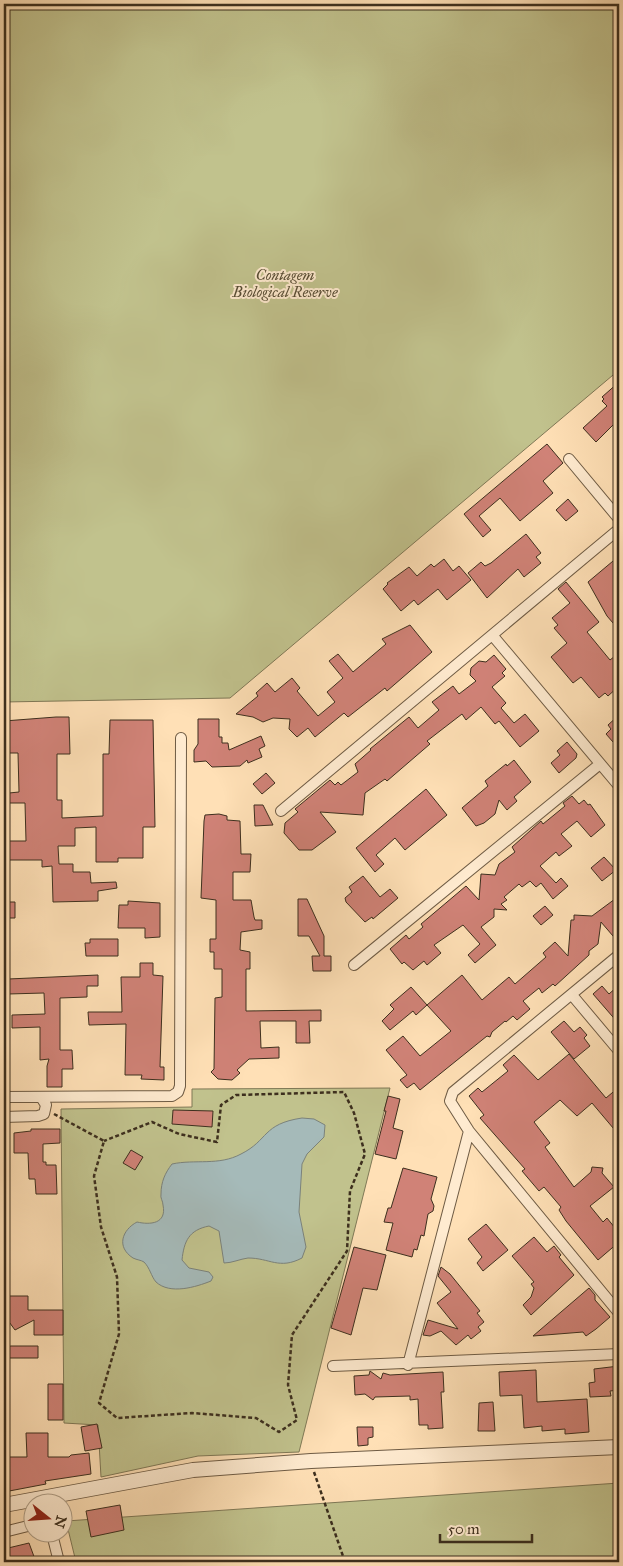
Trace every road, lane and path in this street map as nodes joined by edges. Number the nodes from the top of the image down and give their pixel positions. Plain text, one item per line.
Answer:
1 (569, 459) dead end
2 (619, 519) edge
3 (619, 529) edge
4 (493, 636) junction
5 (181, 738) dead end
6 (600, 764) junction
7 (619, 786) edge
8 (281, 811) dead end
9 (619, 955) edge
10 (354, 965) dead end
11 (572, 995) junction
12 (619, 1051) edge
13 (4, 1097) edge
14 (41, 1097) junction
15 (46, 1110) junction
16 (4, 1117) edge
17 (469, 1131) junction
18 (104, 1141) junction
19 (619, 1313) edge
20 (619, 1354) edge
21 (408, 1365) junction
22 (333, 1366) dead end
23 (619, 1447) edge
24 (311, 1461) junction
25 (4, 1505) edge
26 (22, 1528) edge
27 (4, 1532) edge
28 (54, 1544) edge
29 (59, 1562) edge
30 (345, 1562) edge

1 - 2 street
3 - 4 street
4 - 6 street
4 - 8 street
5 - 14 street
6 - 7 street
6 - 10 street
9 - 11 street
11 - 12 street
11 - 17 street
13 - 14 street
14 - 15 street
15 - 16 street
15 - 18 path
17 - 19 street
17 - 21 street
18 - 18 path
20 - 21 street
21 - 22 street
23 - 24 street
24 - 25 street
24 - 30 path
26 - 27 street
28 - 29 street

